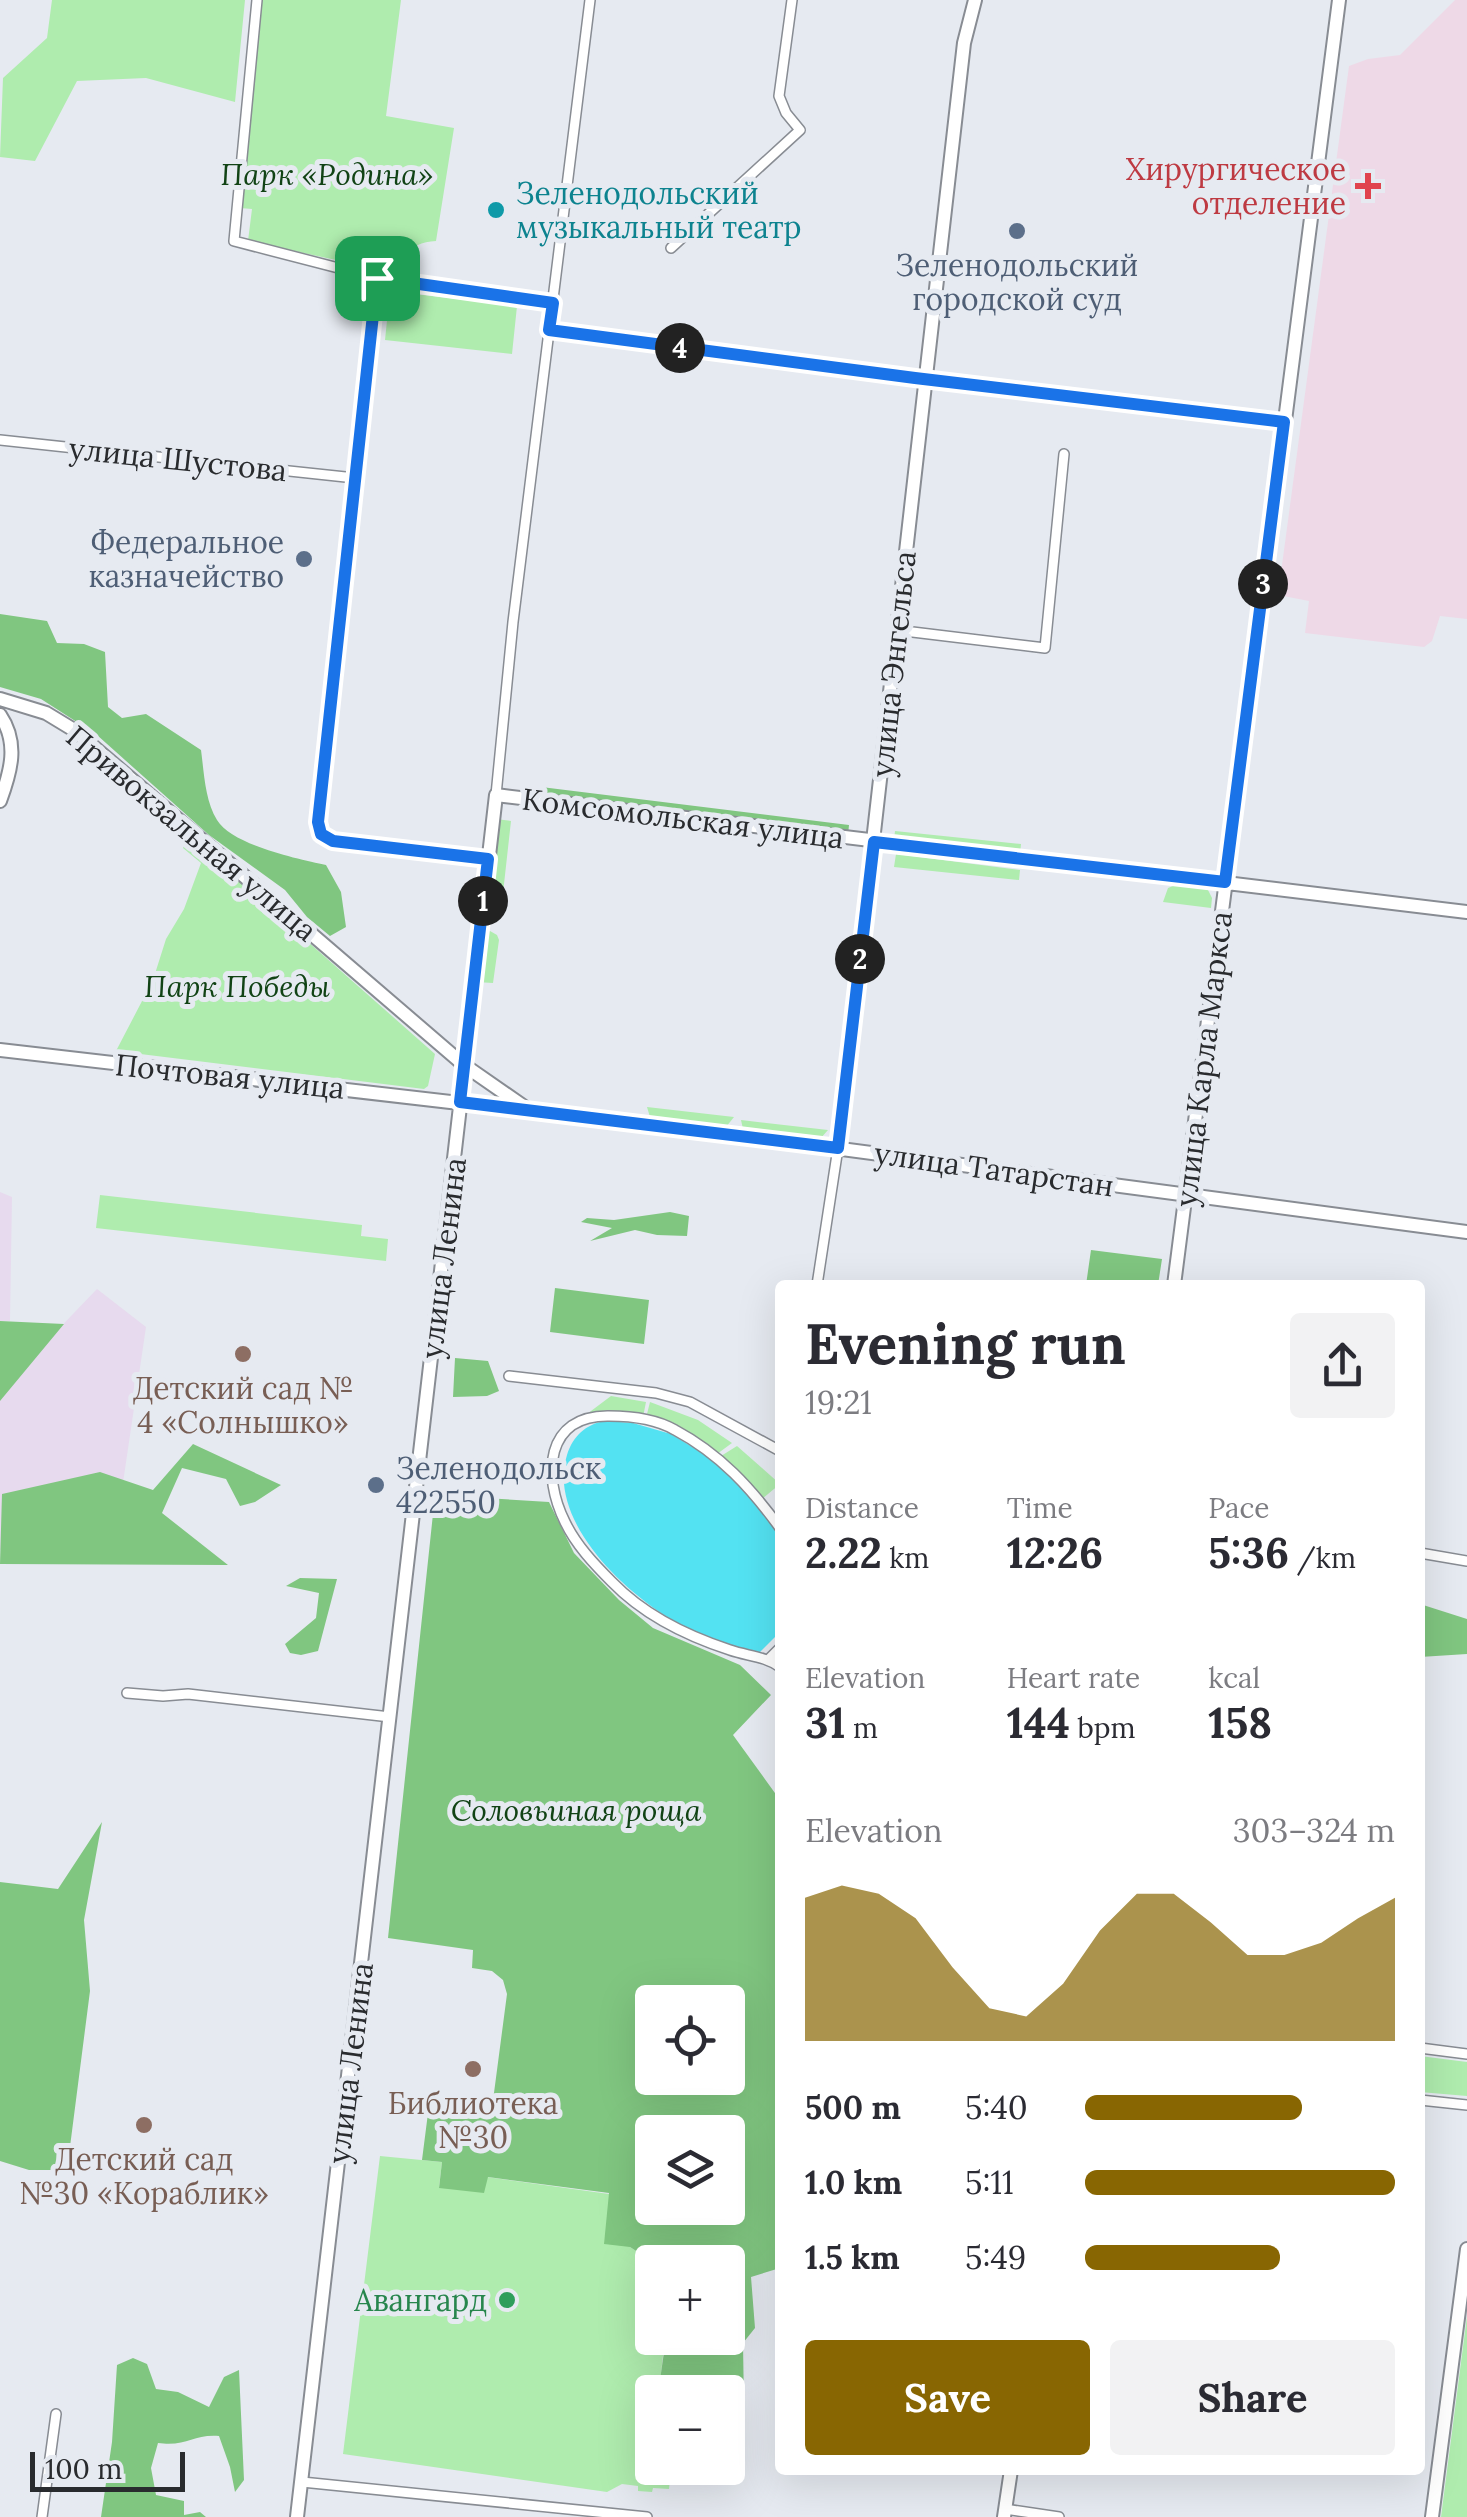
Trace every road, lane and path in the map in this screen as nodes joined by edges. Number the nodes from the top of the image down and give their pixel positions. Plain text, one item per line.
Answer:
1 (257, 0) edge
2 (590, 0) edge
3 (792, 0) edge
4 (975, 0) edge
5 (1339, 0) edge
6 (671, 248) dead end
7 (377, 278) junction
8 (553, 303) junction
9 (549, 330) junction
10 (925, 380) junction
11 (1284, 422) junction
12 (0, 440) edge
13 (1064, 454) dead end
14 (355, 478) junction
15 (896, 630) junction
16 (0, 700) edge
17 (0, 715) edge
18 (496, 795) junction
19 (0, 801) edge
20 (874, 842) junction
21 (488, 859) junction
22 (1225, 882) junction
23 (1467, 912) edge
24 (0, 1050) edge
25 (464, 1066) junction
26 (460, 1102) junction
27 (530, 1110) junction
28 (838, 1148) junction
29 (1186, 1195) junction
30 (1467, 1232) edge
31 (819, 1280) edge
32 (1175, 1280) edge
33 (509, 1376) dead end
34 (775, 1448) edge
35 (775, 1522) edge
36 (1425, 1555) edge
37 (1467, 1561) edge
38 (775, 1653) edge
39 (768, 1660) junction
40 (775, 1664) edge
41 (127, 1693) dead end
42 (390, 1717) junction
43 (1425, 2049) edge
44 (1467, 2054) edge
45 (1425, 2101) edge
46 (1467, 2106) edge
47 (1467, 2249) edge
48 (56, 2414) dead end
49 (1010, 2475) edge
50 (302, 2482) junction
51 (1005, 2513) edge
52 (42, 2517) edge
53 (298, 2517) edge
54 (648, 2517) edge
55 (1058, 2517) edge
56 (1432, 2517) edge

1 - 7 street
2 - 8 street, улица Ленина
3 - 6 street
4 - 10 street, улица Энгельса
5 - 11 street, улица Карла Маркса
7 - 8 street
7 - 14 street
8 - 9 street, улица Ленина
9 - 10 street
9 - 18 street, улица Ленина
10 - 11 street
10 - 15 street, улица Энгельса
11 - 22 street, улица Карла Маркса
12 - 14 street, улица Шустова
13 - 15 street
14 - 21 street
15 - 20 street, улица Энгельса
16 - 25 street, Привокзальная улица
17 - 19 street
18 - 20 street, Комсомольская улица
18 - 21 street, улица Ленина
20 - 22 street, Комсомольская улица
20 - 28 street, улица Энгельса
21 - 25 street, улица Ленина
22 - 23 street, Комсомольская улица
22 - 29 street, улица Карла Маркса
24 - 26 street, Почтовая улица
25 - 26 street, улица Ленина
25 - 27 street, Привокзальная улица
26 - 27 street, улица Татарстан
26 - 42 street, улица Ленина
27 - 28 street, улица Татарстан
28 - 29 street, улица Татарстан
28 - 31 street, улица Энгельса
29 - 30 street, улица Татарстан
29 - 32 street, улица Карла Маркса
33 - 34 street
35 - 39 street
36 - 37 street
38 - 39 street
39 - 40 street
41 - 42 street
42 - 50 street, улица Ленина
43 - 44 street
45 - 46 street
47 - 56 street
48 - 52 street
49 - 51 street
50 - 53 street, улица Ленина
50 - 54 street
51 - 55 street

